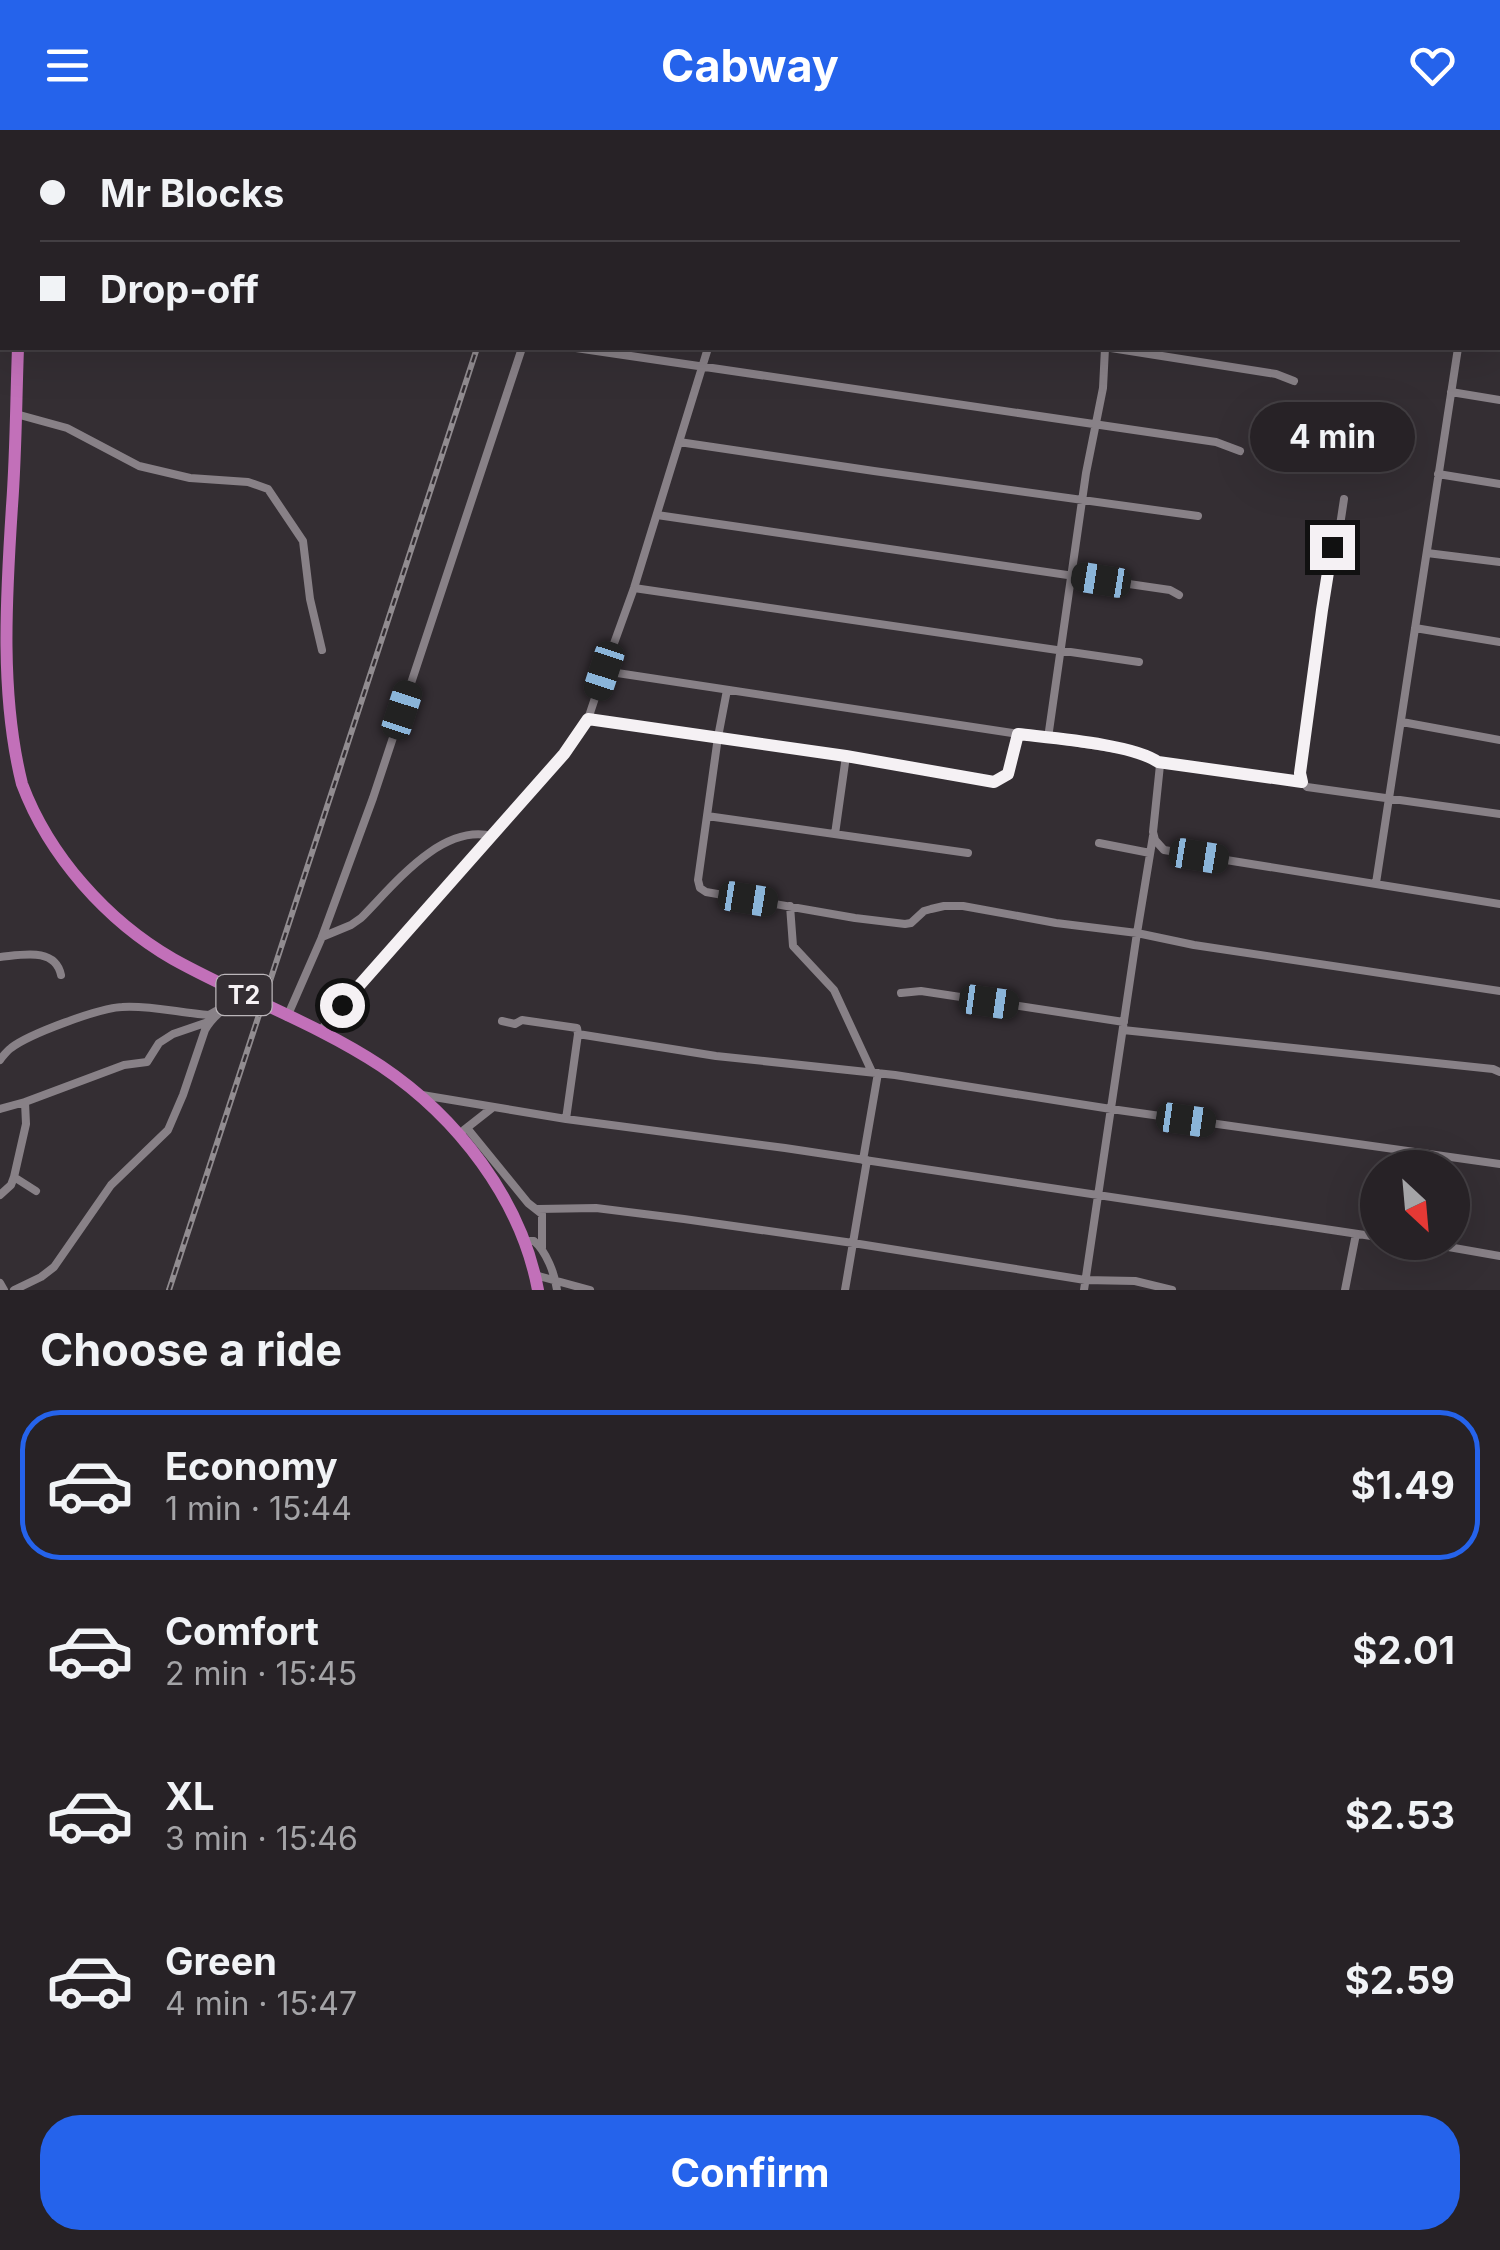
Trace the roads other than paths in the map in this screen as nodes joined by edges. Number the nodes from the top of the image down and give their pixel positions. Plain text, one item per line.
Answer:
1 (18, 350) edge
2 (521, 350) edge
3 (589, 350) edge
4 (707, 350) edge
5 (1108, 350) edge
6 (1121, 350) edge
7 (1458, 350) edge
8 (703, 367) junction
9 (1294, 381) dead end
10 (1451, 392) junction
11 (1500, 400) edge
12 (16, 414) junction
13 (1095, 425) junction
14 (679, 442) junction
15 (1240, 451) dead end
16 (1438, 474) junction
17 (1500, 484) edge
18 (1083, 499) junction
19 (1344, 499) dead end
20 (657, 515) junction
21 (1198, 516) dead end
22 (1427, 553) junction
23 (1500, 562) edge
24 (1072, 575) junction
25 (634, 588) junction
26 (1178, 595) dead end
27 (1415, 628) junction
28 (1500, 642) edge
29 (322, 650) dead end
30 (1059, 651) junction
31 (1139, 662) dead end
32 (604, 671) junction
33 (726, 690) junction
34 (588, 719) junction
35 (1402, 722) junction
36 (4, 728) edge
37 (1018, 734) junction
38 (718, 737) junction
39 (1048, 738) junction
40 (1500, 740) edge
41 (846, 756) junction
42 (1158, 762) junction
43 (1302, 782) junction
44 (1390, 798) junction
45 (1500, 814) edge
46 (707, 816) junction
47 (835, 834) junction
48 (492, 836) junction
49 (1153, 836) junction
50 (1099, 843) dead end
51 (1150, 853) junction
52 (968, 854) dead end
53 (1376, 884) junction
54 (1500, 904) edge
55 (790, 906) junction
56 (1136, 933) junction
57 (322, 937) junction
58 (0, 957) edge
59 (61, 976) dead end
60 (1500, 991) edge
61 (900, 993) dead end
62 (240, 998) junction
63 (287, 1016) junction
64 (210, 1021) junction
65 (502, 1021) dead end
66 (1123, 1026) junction
67 (319, 1032) junction
68 (578, 1034) junction
69 (0, 1060) edge
70 (1500, 1072) edge
71 (875, 1073) junction
72 (417, 1094) junction
73 (25, 1102) junction
74 (0, 1108) edge
75 (492, 1108) junction
76 (1111, 1109) junction
77 (566, 1119) junction
78 (462, 1131) junction
79 (1393, 1150) edge
80 (865, 1160) junction
81 (1470, 1160) edge
82 (1500, 1164) edge
83 (14, 1177) junction
84 (36, 1191) dead end
85 (0, 1195) edge
86 (1098, 1196) junction
87 (538, 1209) junction
88 (1356, 1234) junction
89 (1360, 1235) edge
90 (523, 1240) junction
91 (853, 1243) junction
92 (542, 1248) junction
93 (1470, 1251) edge
94 (1500, 1256) edge
95 (535, 1275) junction
96 (1086, 1280) junction
97 (0, 1283) edge
98 (556, 1286) edge
99 (4, 1290) edge
100 (14, 1290) edge
101 (538, 1290) edge
102 (590, 1290) edge
103 (845, 1290) edge
104 (1084, 1290) edge
105 (1172, 1290) edge
106 (1344, 1290) edge

1 - 12 highway, T2
2 - 57 street
3 - 8 street
4 - 8 street
5 - 13 street
6 - 9 street
7 - 10 street
8 - 13 street
8 - 14 street
10 - 11 street
10 - 16 street
12 - 29 street
12 - 36 highway, T2
13 - 15 street
13 - 18 street
14 - 18 street
14 - 20 street
16 - 17 street
16 - 22 street
18 - 21 street
18 - 24 street
19 - 43 street
20 - 24 street
20 - 25 street
22 - 23 street
22 - 27 street
24 - 26 street
24 - 30 street
25 - 30 street
25 - 32 street
27 - 28 street
27 - 35 street
30 - 31 street
30 - 39 street
32 - 33 street
32 - 34 street
33 - 37 street
33 - 38 street
34 - 38 street
34 - 48 street
35 - 40 street
35 - 44 street
36 - 62 highway, T2
37 - 39 street
37 - 41 street
38 - 41 street
38 - 46 street
39 - 42 street
41 - 47 street
42 - 43 street
42 - 49 street
43 - 44 street
44 - 45 street
44 - 53 street
46 - 47 street
46 - 55 street
47 - 52 street
48 - 57 street
48 - 67 street
49 - 51 street
49 - 53 street
50 - 51 street
51 - 56 street
53 - 54 street
55 - 56 street
55 - 71 street
56 - 60 street
56 - 66 street
57 - 63 street
58 - 59 street
61 - 66 street
62 - 63 highway, T2
62 - 64 street
62 - 69 street
63 - 67 highway, T2
64 - 73 street
64 - 100 street
65 - 68 street
66 - 70 street
66 - 76 street
67 - 72 highway, T2
68 - 71 street
68 - 77 street
71 - 76 street
71 - 80 street
72 - 75 street
72 - 78 highway, T2
73 - 74 street
73 - 83 street
75 - 77 street
75 - 78 street
76 - 79 street
76 - 86 street
77 - 80 street
78 - 87 street
78 - 90 highway, T2
80 - 86 street
80 - 91 street
81 - 82 street
83 - 84 street
83 - 85 street
86 - 88 street
86 - 96 street
87 - 91 street
87 - 92 street
88 - 89 street
88 - 106 street
90 - 92 street
90 - 95 highway, T2
91 - 96 street
91 - 103 street
92 - 98 street
93 - 94 street
95 - 98 street
95 - 101 highway, T2
96 - 104 street
96 - 105 street
97 - 99 street
98 - 102 street

